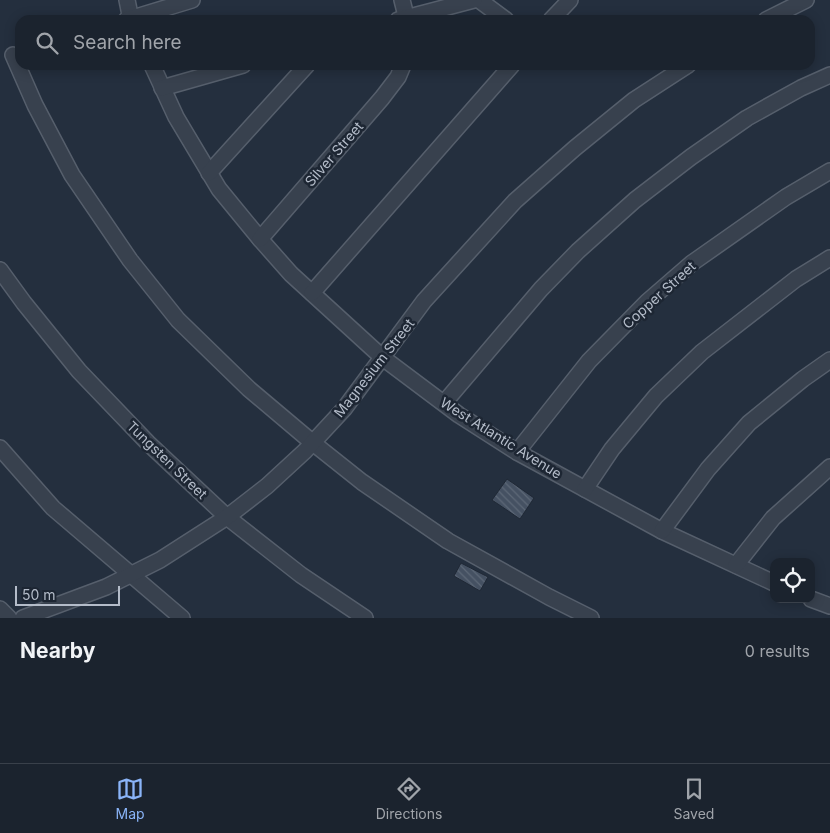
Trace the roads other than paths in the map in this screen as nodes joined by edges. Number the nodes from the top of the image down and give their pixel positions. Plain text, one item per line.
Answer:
1 (127, 0) edge
2 (192, 0) edge
3 (402, 0) edge
4 (474, 0) edge
5 (479, 0) edge
6 (570, 0) edge
7 (806, 0) edge
8 (129, 15) edge
9 (146, 15) edge
10 (404, 15) edge
11 (419, 15) edge
12 (499, 15) edge
13 (556, 15) edge
14 (776, 15) edge
15 (18, 70) edge
16 (154, 70) edge
17 (225, 70) edge
18 (302, 70) edge
19 (401, 70) edge
20 (508, 70) edge
21 (681, 70) edge
22 (830, 75) edge
23 (162, 88) junction
24 (830, 171) edge
25 (209, 173) junction
26 (260, 239) junction
27 (830, 258) edge
28 (0, 270) edge
29 (312, 293) junction
30 (383, 358) junction
31 (830, 360) edge
32 (444, 403) junction
33 (313, 443) junction
34 (0, 448) edge
35 (517, 452) junction
36 (826, 475) edge
37 (585, 489) junction
38 (227, 517) junction
39 (662, 531) junction
40 (736, 565) junction
41 (131, 574) junction
42 (770, 581) edge
43 (815, 600) edge
44 (830, 606) edge
45 (0, 609) edge
46 (9, 618) edge
47 (23, 618) edge
48 (182, 618) edge
49 (365, 618) edge
50 (591, 618) edge

1 - 8 street
2 - 9 street
3 - 10 street
4 - 11 street
5 - 12 street
6 - 13 street
7 - 14 street
15 - 33 street
16 - 23 street, West Atlantic Avenue
17 - 23 street
18 - 25 street
19 - 26 street, Silver Street
20 - 29 street
21 - 30 street, Magnesium Street
22 - 32 street
23 - 25 street, West Atlantic Avenue
24 - 35 street, Copper Street
25 - 26 street, West Atlantic Avenue
26 - 29 street, West Atlantic Avenue
27 - 37 street
28 - 38 street, Tungsten Street
29 - 30 street, West Atlantic Avenue
30 - 32 street, West Atlantic Avenue
30 - 33 street, Magnesium Street
31 - 39 street
32 - 35 street, West Atlantic Avenue
33 - 38 street, Magnesium Street
33 - 50 street
34 - 41 street
35 - 37 street, West Atlantic Avenue
36 - 40 street
37 - 39 street, West Atlantic Avenue
38 - 41 street, Magnesium Street
38 - 49 street, Tungsten Street
39 - 40 street, West Atlantic Avenue
40 - 42 street, West Atlantic Avenue
41 - 47 street, Magnesium Street
41 - 48 street
43 - 44 street
45 - 46 street

